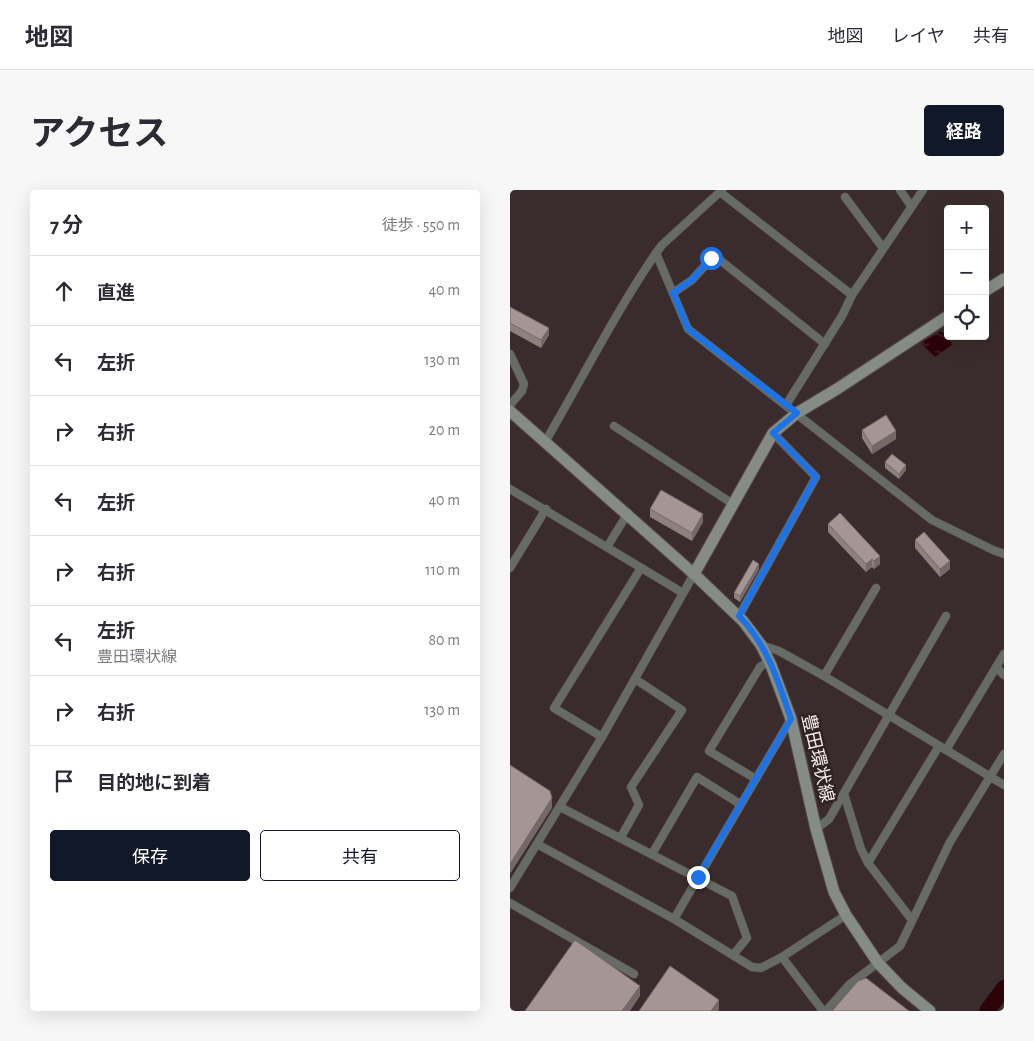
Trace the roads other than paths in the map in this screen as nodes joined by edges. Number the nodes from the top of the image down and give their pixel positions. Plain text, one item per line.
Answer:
1 (900, 190) edge
2 (922, 190) edge
3 (721, 191) edge
4 (845, 197) dead end
5 (911, 206) junction
6 (883, 248) junction
7 (656, 253) junction
8 (1004, 279) edge
9 (989, 288) edge
10 (673, 293) junction
11 (852, 295) junction
12 (944, 319) edge
13 (825, 344) junction
14 (510, 354) edge
15 (510, 405) edge
16 (786, 405) junction
17 (510, 411) edge
18 (797, 413) junction
19 (614, 426) dead end
20 (773, 433) junction
21 (545, 442) junction
22 (510, 489) edge
23 (733, 504) junction
24 (546, 510) junction
25 (628, 514) junction
26 (607, 546) junction
27 (1004, 554) edge
28 (511, 563) edge
29 (641, 568) junction
30 (694, 574) junction
31 (876, 588) dead end
32 (684, 593) junction
33 (739, 616) junction
34 (946, 616) dead end
35 (761, 645) junction
36 (1004, 654) edge
37 (769, 661) junction
38 (996, 667) junction
39 (1004, 675) edge
40 (824, 676) junction
41 (635, 679) junction
42 (888, 715) junction
43 (791, 719) junction
44 (602, 737) junction
45 (942, 748) junction
46 (1004, 754) edge
47 (990, 776) junction
48 (756, 779) junction
49 (1004, 785) edge
50 (844, 794) junction
51 (740, 804) junction
52 (560, 807) junction
53 (816, 829) junction
54 (621, 837) junction
55 (537, 844) junction
56 (652, 854) junction
57 (868, 863) junction
58 (698, 877) junction
59 (510, 888) edge
60 (510, 903) edge
61 (846, 915) junction
62 (674, 918) junction
63 (912, 920) junction
64 (733, 955) junction
65 (782, 956) junction
66 (878, 963) junction
67 (634, 974) dead end
68 (824, 1011) edge
69 (930, 1011) edge

1 - 5 street
2 - 5 street
3 - 7 street
3 - 11 street
4 - 6 street
5 - 6 street
6 - 11 street
7 - 10 street
7 - 21 street
8 - 9 main road
10 - 13 street
10 - 16 street
11 - 13 street
12 - 18 main road
13 - 16 street
14 - 15 street
16 - 18 street
17 - 21 main road, 豊田環状線
18 - 20 main road
18 - 27 street
19 - 23 street
20 - 23 main road
20 - 33 street
21 - 25 main road, 豊田環状線
22 - 24 street
23 - 30 main road
24 - 26 street
24 - 28 street
25 - 26 street
25 - 30 main road, 豊田環状線
26 - 29 street
29 - 32 street
29 - 44 street
30 - 32 street
30 - 33 main road, 豊田環状線
31 - 40 street
32 - 41 street
33 - 35 main road, 豊田環状線
34 - 42 street
35 - 37 main road, 豊田環状線
35 - 40 street
36 - 38 street
37 - 43 main road, 豊田環状線
37 - 48 street
38 - 39 street
38 - 45 street
40 - 42 street
41 - 44 street
41 - 54 street
42 - 45 street
42 - 50 street
43 - 48 street
43 - 53 main road, 豊田環状線
44 - 52 street
45 - 47 street
45 - 57 street
46 - 47 street
47 - 49 street
47 - 63 street
48 - 51 street
50 - 53 street
50 - 57 street
51 - 56 street
51 - 58 street
52 - 54 street
52 - 55 street
53 - 61 main road, 豊田環状線
54 - 56 street
55 - 59 street
55 - 62 street
56 - 58 street
57 - 63 street
58 - 62 street
58 - 64 street
60 - 67 street
61 - 65 street
61 - 66 main road, 豊田環状線
62 - 64 street
63 - 66 street
64 - 65 street
65 - 68 street
66 - 68 street
66 - 69 main road, 豊田環状線

